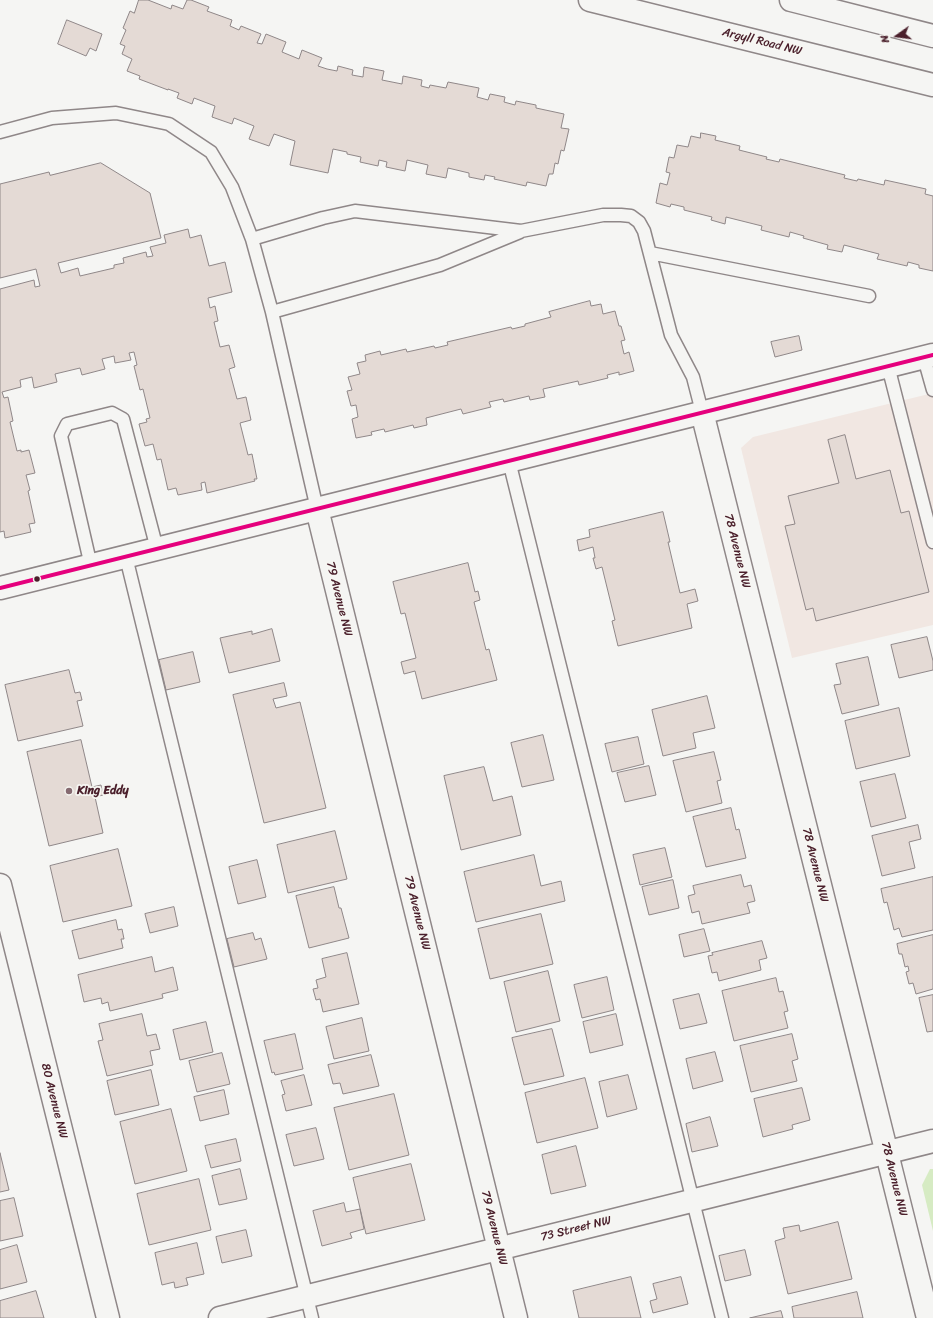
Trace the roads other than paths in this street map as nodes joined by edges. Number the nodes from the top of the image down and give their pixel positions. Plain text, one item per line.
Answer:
1 (590, 0) edge
2 (790, 0) edge
3 (933, 36) edge
4 (933, 85) edge
5 (0, 132) edge
6 (521, 231) junction
7 (252, 239) junction
8 (650, 254) junction
9 (869, 296) dead end
10 (272, 312) junction
11 (928, 357) edge
12 (888, 366) junction
13 (933, 390) edge
14 (702, 412) junction
15 (508, 461) junction
16 (318, 509) junction
17 (933, 542) edge
18 (157, 549) junction
19 (126, 557) junction
20 (91, 566) junction
21 (0, 588) edge
22 (0, 885) edge
23 (933, 1141) edge
24 (887, 1152) junction
25 (693, 1200) junction
26 (499, 1249) junction
27 (307, 1296) junction
28 (108, 1318) edge
29 (220, 1318) edge
30 (312, 1318) edge
31 (516, 1318) edge
32 (722, 1318) edge
33 (928, 1318) edge

1 - 4 street, Argyll Road NW
2 - 3 street
5 - 7 lane
6 - 7 lane
6 - 8 lane
6 - 10 lane
7 - 10 lane
8 - 9 lane
8 - 14 lane
10 - 16 lane
11 - 12 street
11 - 13 lane
12 - 14 street
12 - 17 lane
14 - 15 street
14 - 24 street, 78 Avenue NW
15 - 16 street
15 - 25 lane
16 - 18 street
16 - 26 street, 79 Avenue NW
18 - 19 street
18 - 20 lane
19 - 20 street
19 - 27 lane
20 - 21 street
22 - 28 street, 80 Avenue NW
23 - 24 street, 73 Street NW
24 - 25 street, 73 Street NW
24 - 33 street, 78 Avenue NW
25 - 26 street, 73 Street NW
25 - 32 lane
26 - 27 street, 73 Street NW
26 - 31 street, 79 Avenue NW
27 - 29 street, 73 Street NW
27 - 30 lane

